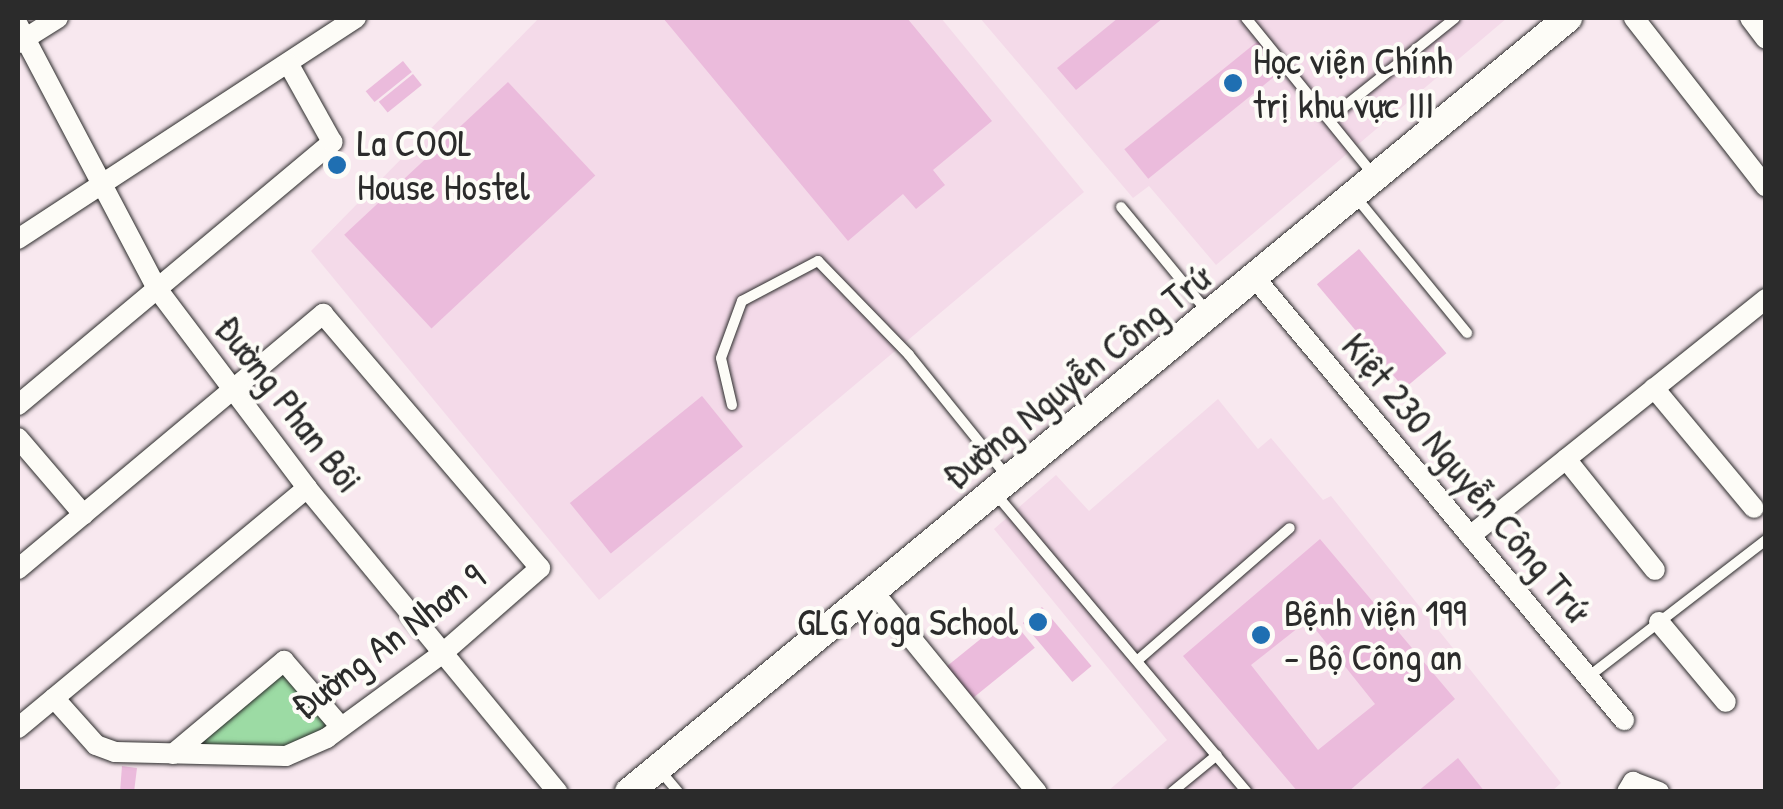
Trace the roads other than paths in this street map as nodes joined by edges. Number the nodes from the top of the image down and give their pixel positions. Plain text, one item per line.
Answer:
1 (58, 18) edge
2 (356, 18) edge
3 (1246, 18) edge
4 (1455, 18) edge
5 (1568, 18) edge
6 (1634, 18) edge
7 (1750, 18) edge
8 (20, 35) edge
9 (1766, 39) edge
10 (288, 63) junction
11 (1329, 120) junction
12 (104, 181) junction
13 (1365, 186) junction
14 (1766, 188) edge
15 (1121, 208) dead end
16 (18, 239) edge
17 (1255, 278) junction
18 (158, 290) junction
19 (1766, 299) edge
20 (1210, 315) junction
21 (1467, 334) dead end
22 (1654, 388) junction
23 (234, 392) junction
24 (18, 405) edge
25 (732, 405) dead end
26 (18, 438) edge
27 (1566, 459) junction
28 (1002, 486) junction
29 (307, 488) junction
30 (1754, 508) dead end
31 (84, 515) junction
32 (1290, 528) dead end
33 (1470, 536) junction
34 (1766, 540) edge
35 (18, 569) edge
36 (1655, 570) dead end
37 (872, 590) junction
38 (1659, 622) junction
39 (443, 653) junction
40 (1138, 660) junction
41 (1588, 677) junction
42 (54, 698) junction
43 (1726, 702) dead end
44 (1624, 720) dead end
45 (18, 728) edge
46 (341, 728) junction
47 (173, 754) junction
48 (1216, 754) junction
49 (658, 768) junction
50 (1630, 787) edge
51 (558, 792) edge
52 (629, 792) edge
53 (678, 792) edge
54 (1037, 792) edge
55 (1172, 792) edge
56 (1247, 792) edge
57 (1659, 792) edge

1 - 8 street
2 - 10 street
3 - 11 lane
4 - 11 lane
5 - 13 street, Đường Nguyễn Công Trứ
6 - 14 street
7 - 9 street
8 - 12 street, Đường Phan Bôi
10 - 12 street
10 - 18 street
11 - 13 lane
12 - 16 street
12 - 18 street, Đường Phan Bôi
13 - 17 street, Đường Nguyễn Công Trứ
13 - 21 lane
15 - 20 lane
17 - 20 street, Đường Nguyễn Công Trứ
17 - 33 street, Kiệt 230 Nguyễn Công Trứ
18 - 23 street, Đường Phan Bôi
18 - 24 street
19 - 22 street
20 - 28 street, Đường Nguyễn Công Trứ
22 - 27 street
22 - 30 street
23 - 29 street, Đường Phan Bôi
23 - 31 street
23 - 39 street, Đường An Nhơn 9
25 - 28 lane
26 - 31 street
27 - 33 street
27 - 36 street
28 - 37 street, Đường Nguyễn Công Trứ
28 - 40 lane
29 - 39 street, Đường Phan Bôi
29 - 42 street
31 - 35 street
32 - 40 lane
33 - 41 street, Kiệt 230 Nguyễn Công Trứ
34 - 38 lane
37 - 49 street, Đường Nguyễn Công Trứ
37 - 54 street
38 - 41 lane
38 - 43 street
39 - 46 street, Đường An Nhơn 9
39 - 51 street, Đường Phan Bôi
40 - 48 lane
41 - 44 street, Kiệt 230 Nguyễn Công Trứ
42 - 45 street
42 - 47 street, Đường An Nhơn 9
46 - 47 street, Đường An Nhơn 9
46 - 47 street
48 - 55 lane
48 - 56 lane
49 - 52 street, Đường Nguyễn Công Trứ
49 - 53 lane
50 - 57 street

